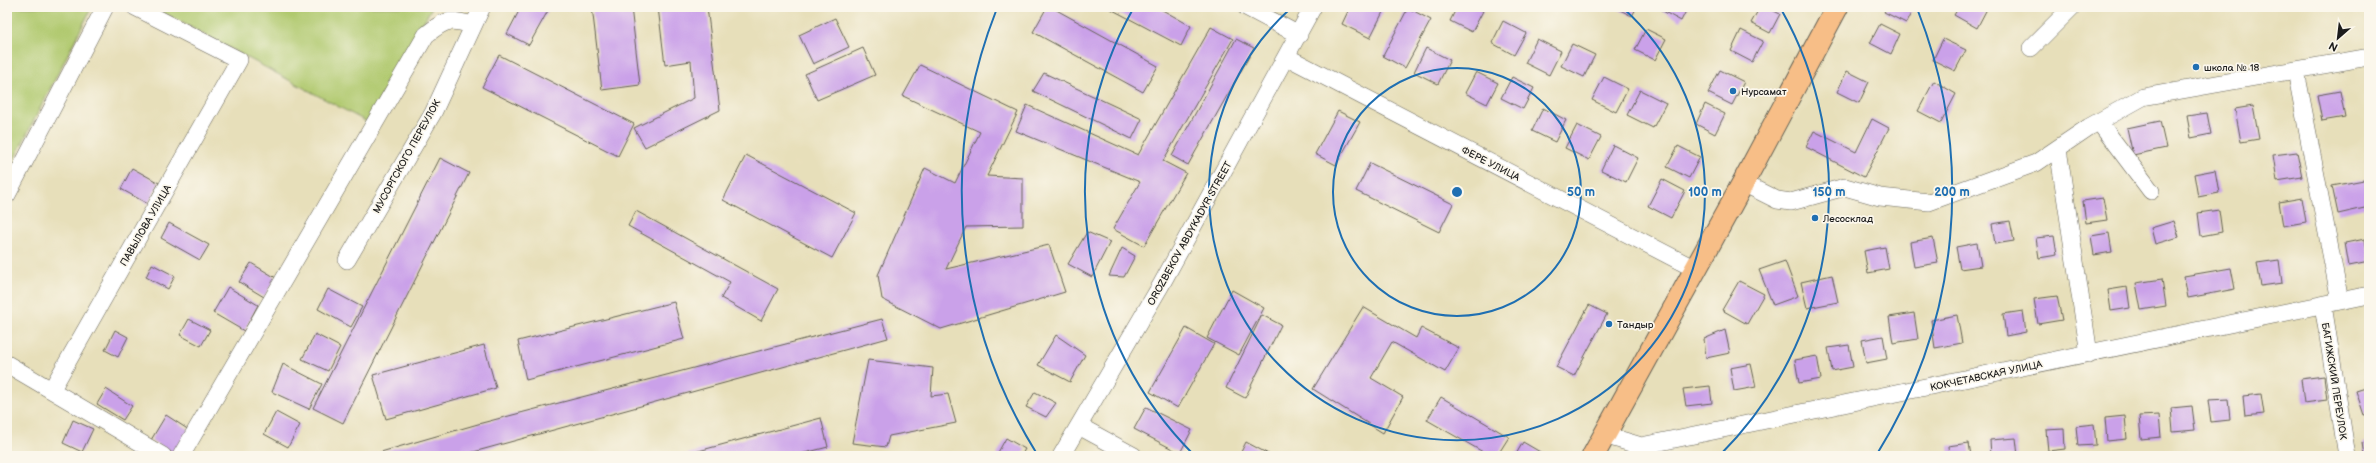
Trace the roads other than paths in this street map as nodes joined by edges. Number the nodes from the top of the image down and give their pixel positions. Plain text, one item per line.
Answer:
1 (105, 7) edge
2 (135, 7) edge
3 (482, 7) edge
4 (1246, 7) edge
5 (1314, 7) edge
6 (1837, 7) edge
7 (2072, 7) edge
8 (472, 25) junction
9 (1299, 35) junction
10 (2031, 48) dead end
11 (1287, 57) junction
12 (2369, 57) edge
13 (2296, 71) junction
14 (2099, 122) junction
15 (2058, 149) junction
16 (1743, 183) junction
17 (2151, 191) dead end
18 (7, 196) edge
19 (348, 260) dead end
20 (1696, 269) junction
21 (2369, 295) edge
22 (2340, 301) junction
23 (2323, 305) junction
24 (2089, 354) junction
25 (7, 364) edge
26 (52, 389) junction
27 (1078, 426) junction
28 (1604, 435) junction
29 (163, 456) edge
30 (181, 456) edge
31 (1061, 456) edge
32 (1134, 456) edge
33 (1593, 456) edge
34 (2347, 456) edge

1 - 18 street
2 - 26 street, ПАВЫЛОВА УЛИЦА
3 - 8 street, МУСОРГСКОГО ПЕРЕУЛОК
4 - 9 street
5 - 9 street, OROZBEKOV ABDYKADYR STREET
6 - 16 main road
7 - 10 street
8 - 19 street, МУСОРГСКОГО ПЕРЕУЛОК
8 - 30 street
9 - 11 street, OROZBEKOV ABDYKADYR STREET
11 - 20 street, ФЕРЕ УЛИЦА
11 - 27 street, OROZBEKOV ABDYKADYR STREET
12 - 13 street
13 - 14 street
13 - 22 street
14 - 15 street
14 - 17 street
15 - 16 street
15 - 24 street
16 - 20 main road
20 - 28 main road
21 - 22 street, КОКЧЕТАВСКАЯ УЛИЦА
22 - 23 street, КОКЧЕТАВСКАЯ УЛИЦА
23 - 24 street, КОКЧЕТАВСКАЯ УЛИЦА
23 - 34 street, БАГИЖСКИЙ ПЕРЕУЛОК
24 - 28 street, КОКЧЕТАВСКАЯ УЛИЦА
25 - 26 street
26 - 29 street
27 - 31 street, OROZBEKOV ABDYKADYR STREET
27 - 32 street
28 - 33 main road

